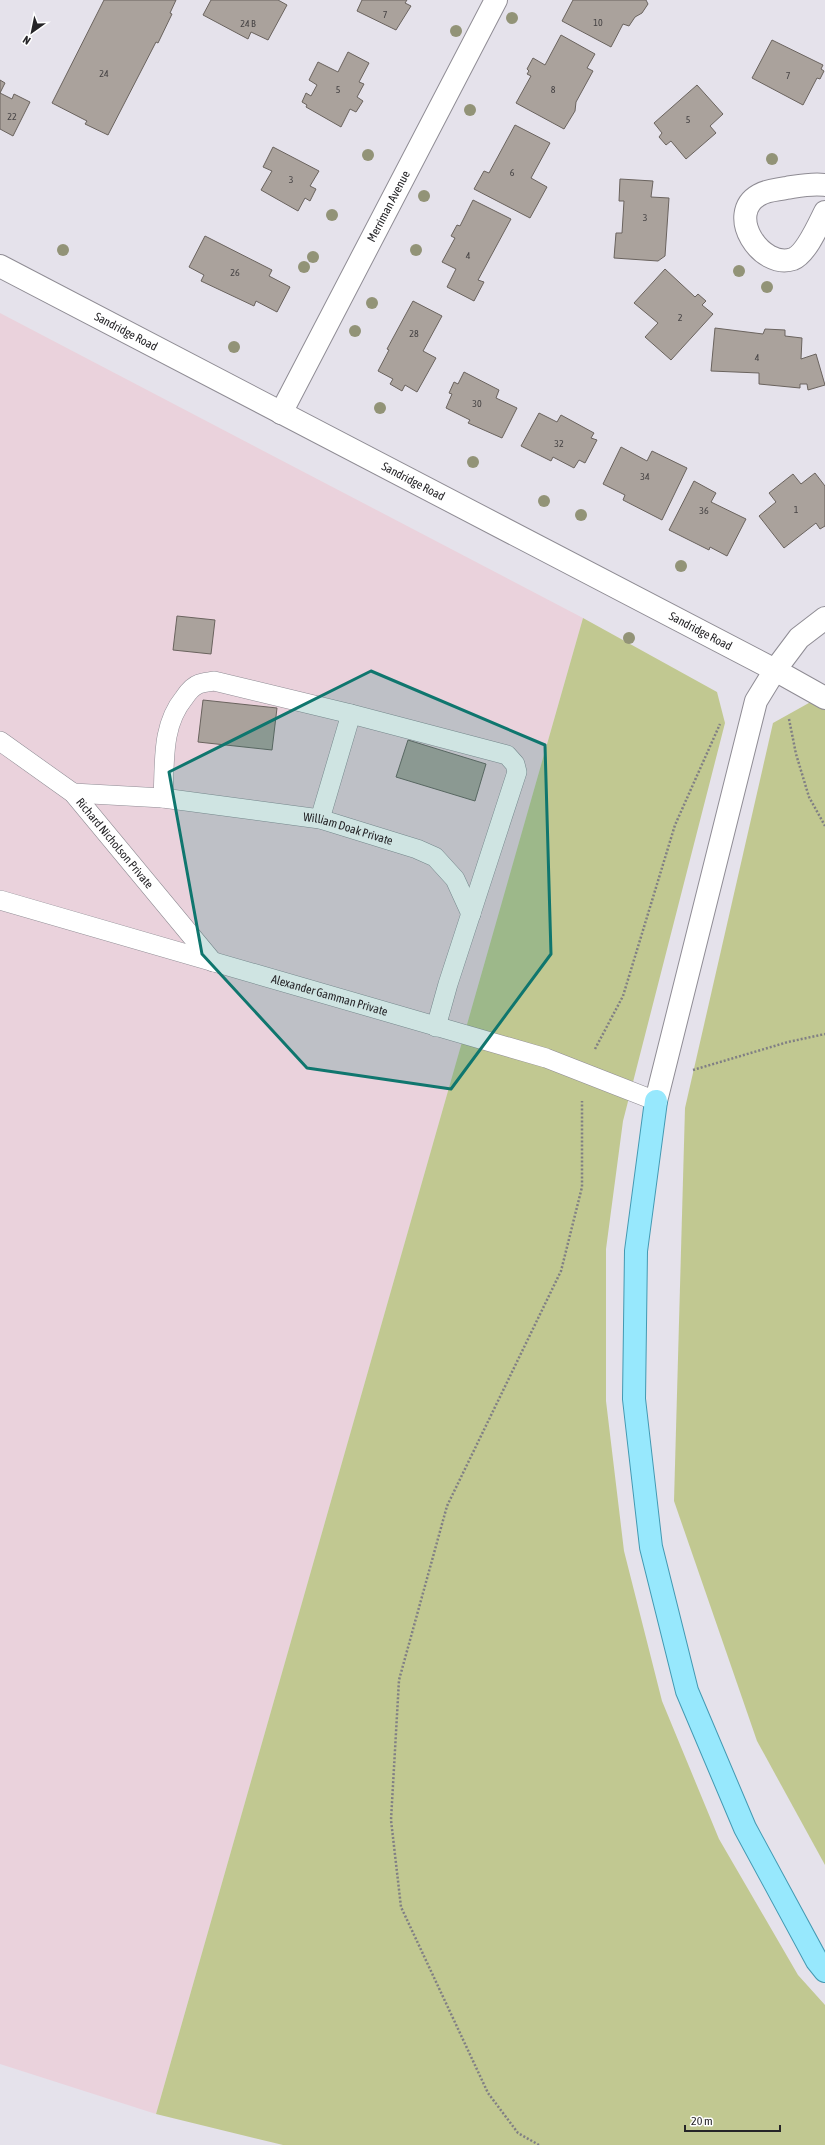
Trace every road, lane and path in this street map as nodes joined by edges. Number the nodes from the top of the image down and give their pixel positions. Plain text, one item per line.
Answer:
1 (496, 0) edge
2 (825, 184) edge
3 (825, 212) edge
4 (0, 266) edge
5 (281, 413) junction
6 (825, 618) edge
7 (775, 670) junction
8 (825, 698) edge
9 (351, 714) junction
10 (789, 719) dead end
11 (720, 723) dead end
12 (0, 741) edge
13 (73, 793) junction
14 (163, 798) junction
15 (320, 819) junction
16 (825, 826) edge
17 (0, 900) edge
18 (471, 914) junction
19 (213, 962) junction
20 (436, 1027) junction
21 (825, 1034) edge
22 (582, 1072) junction
23 (662, 1079) junction
24 (656, 1101) junction
25 (825, 1971) edge
26 (539, 2145) edge

1 - 5 street, Merriman Avenue
2 - 3 street
4 - 5 street, Sandridge Road
5 - 7 street, Sandridge Road
6 - 7 street
7 - 8 street, Sandridge Road
7 - 23 street
9 - 14 lane
9 - 15 lane
9 - 18 lane
10 - 16 path
11 - 22 path
12 - 13 lane, Richard Nicholson Private
13 - 14 lane, William Doak Private
13 - 19 lane, Richard Nicholson Private
14 - 15 lane, William Doak Private
15 - 18 lane, William Doak Private
17 - 19 lane, Alexander Gamman Private
18 - 20 lane
19 - 20 lane, Alexander Gamman Private
20 - 22 lane, Alexander Gamman Private
21 - 23 path
22 - 24 lane, Alexander Gamman Private
22 - 26 path
23 - 24 street
24 - 25 main road

